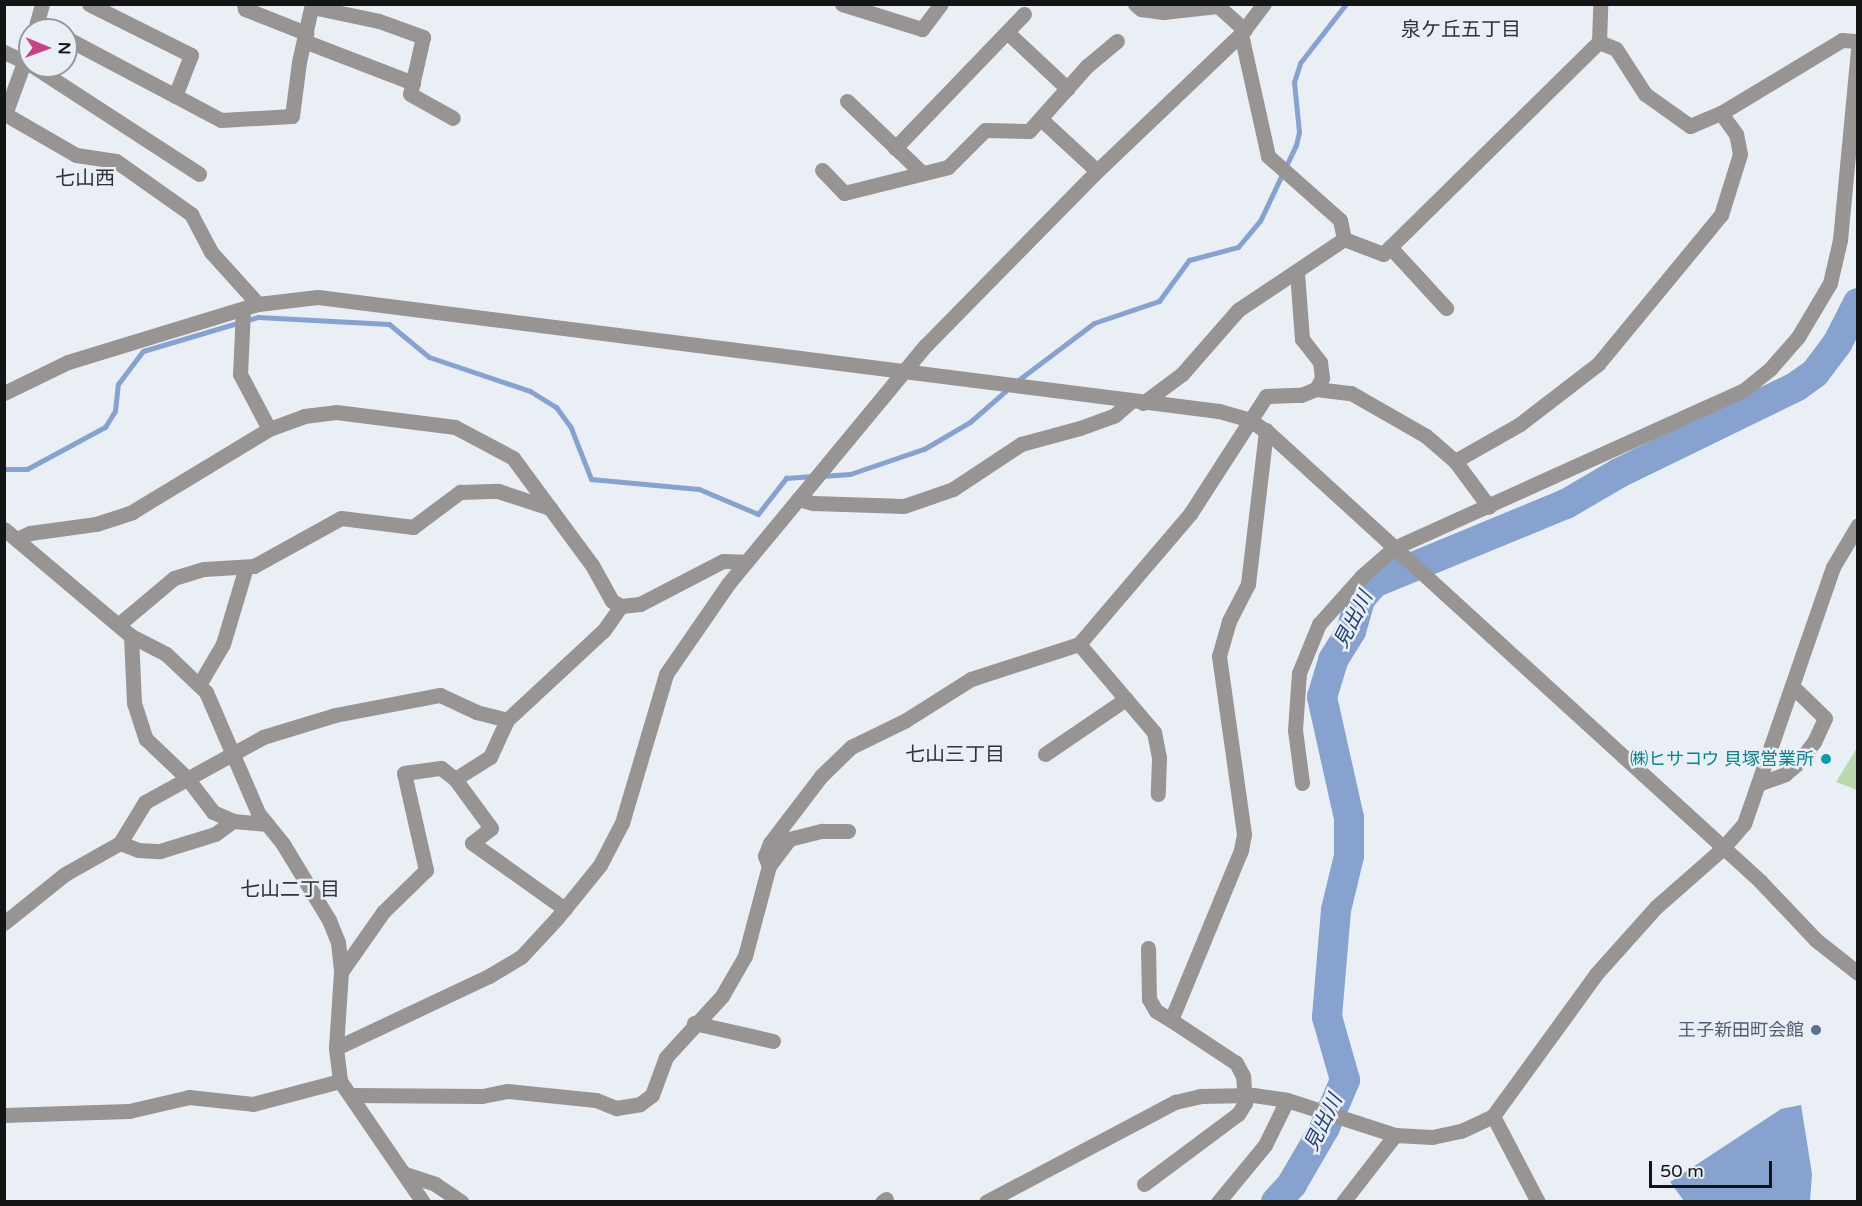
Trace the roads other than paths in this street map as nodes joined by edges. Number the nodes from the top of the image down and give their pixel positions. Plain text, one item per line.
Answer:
1 (89, 4) edge
2 (244, 4) edge
3 (941, 4) edge
4 (1135, 4) edge
5 (1264, 4) edge
6 (1600, 4) edge
7 (847, 5) edge
8 (312, 6) edge
9 (1024, 14) dead end
10 (1007, 32) junction
11 (1243, 32) junction
12 (305, 37) junction
13 (1117, 41) dead end
14 (1857, 41) edge
15 (1599, 42) junction
16 (78, 44) edge
17 (1857, 50) edge
18 (4, 52) edge
19 (18, 58) edge
20 (23, 78) edge
21 (52, 78) edge
22 (413, 83) junction
23 (1068, 89) junction
24 (175, 96) junction
25 (847, 101) dead end
26 (1721, 113) junction
27 (5, 115) edge
28 (453, 118) dead end
29 (1042, 120) junction
30 (895, 148) junction
31 (822, 170) dead end
32 (1097, 171) junction
33 (922, 173) junction
34 (199, 174) dead end
35 (1344, 239) junction
36 (1390, 247) junction
37 (1297, 272) junction
38 (258, 304) junction
39 (1446, 308) dead end
40 (243, 309) junction
41 (902, 374) junction
42 (1316, 389) junction
43 (4, 393) edge
44 (1137, 402) junction
45 (1250, 420) junction
46 (268, 429) junction
47 (1266, 430) junction
48 (1455, 461) junction
49 (798, 499) junction
50 (1489, 507) junction
51 (550, 508) junction
52 (1857, 525) edge
53 (4, 529) edge
54 (17, 539) junction
55 (1394, 548) junction
56 (746, 562) junction
57 (246, 567) junction
58 (621, 606) junction
59 (118, 625) junction
60 (131, 636) junction
61 (1079, 644) junction
62 (200, 684) junction
63 (1793, 687) junction
64 (1126, 699) junction
65 (507, 720) junction
66 (231, 752) junction
67 (1045, 754) dead end
68 (187, 778) junction
69 (455, 779) junction
70 (1302, 783) dead end
71 (1758, 784) junction
72 (1158, 794) dead end
73 (233, 821) junction
74 (267, 824) junction
75 (848, 831) dead end
76 (120, 843) junction
77 (1722, 849) junction
78 (769, 866) junction
79 (565, 909) junction
80 (4, 923) edge
81 (1148, 948) dead end
82 (341, 972) junction
83 (1857, 973) edge
84 (1171, 1020) junction
85 (694, 1023) junction
86 (773, 1041) dead end
87 (336, 1048) junction
88 (340, 1081) junction
89 (350, 1095) junction
90 (1245, 1095) junction
91 (1287, 1100) junction
92 (4, 1115) edge
93 (1493, 1116) junction
94 (1395, 1135) junction
95 (405, 1174) junction
96 (1144, 1184) dead end
97 (423, 1202) edge
98 (462, 1202) edge
99 (986, 1202) edge
100 (1218, 1202) edge
101 (1343, 1202) edge
102 (1538, 1202) edge

1 - 24 street
2 - 12 street
3 - 7 street
4 - 11 street
5 - 11 street
6 - 15 street
8 - 12 street
8 - 22 street
9 - 10 street
10 - 23 street
10 - 30 street
11 - 32 street
11 - 35 street
12 - 22 street
12 - 24 street
13 - 23 street
14 - 26 street
15 - 26 street
15 - 36 street
16 - 24 street
17 - 50 street
18 - 19 street
20 - 27 street
21 - 34 street
22 - 28 street
23 - 29 street
25 - 30 street
26 - 48 street
27 - 38 street
29 - 32 street
29 - 33 street
30 - 33 street
31 - 33 street
32 - 41 street
35 - 36 street
35 - 37 street
36 - 39 street
37 - 42 street
37 - 44 street
38 - 40 street
38 - 41 street
40 - 43 street
40 - 46 street
41 - 44 street
41 - 49 street
42 - 45 street
42 - 48 street
44 - 45 street
44 - 49 street
45 - 47 street
45 - 61 street
46 - 51 street
46 - 54 street
47 - 55 street
47 - 84 street
48 - 50 street
49 - 56 street
50 - 55 street
51 - 57 street
51 - 58 street
52 - 63 street
53 - 54 street
54 - 59 street
55 - 70 street
55 - 77 street
56 - 58 street
56 - 79 street
57 - 59 street
57 - 62 street
58 - 65 street
59 - 60 street
60 - 62 street
60 - 68 street
61 - 64 street
61 - 78 street
62 - 66 street
63 - 71 street
63 - 71 street
64 - 67 street
64 - 72 street
65 - 66 street
65 - 69 street
66 - 68 street
66 - 74 street
68 - 73 street
68 - 76 street
69 - 79 street
69 - 82 street
71 - 77 street
73 - 74 street
73 - 76 street
74 - 82 street
75 - 78 street
76 - 80 street
77 - 83 street
77 - 93 street
78 - 85 street
79 - 87 street
81 - 84 street
82 - 87 street
84 - 90 street
85 - 86 street
85 - 89 street
87 - 88 street
88 - 89 street
88 - 92 street
89 - 95 street
90 - 91 street
90 - 96 street
90 - 99 street
91 - 94 street
91 - 100 street
93 - 94 street
93 - 102 street
94 - 101 street
95 - 97 street
95 - 98 street

